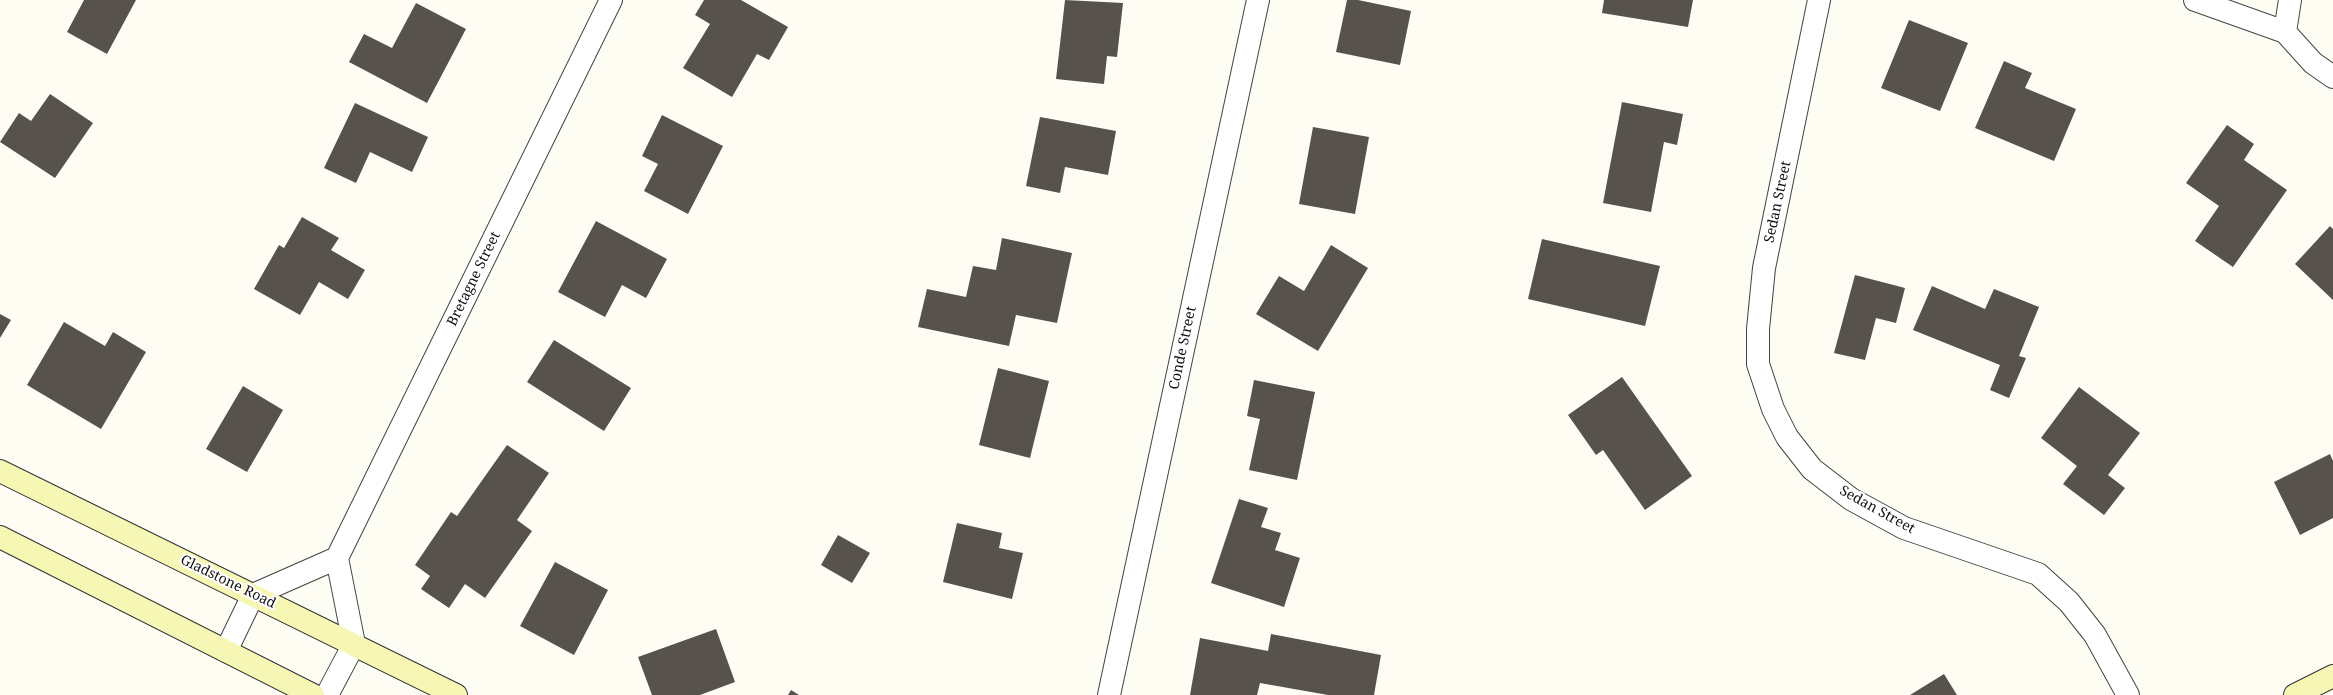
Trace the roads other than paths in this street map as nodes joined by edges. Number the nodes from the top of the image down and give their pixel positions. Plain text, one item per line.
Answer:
1 (611, 0) edge
2 (1258, 0) edge
3 (1819, 0) edge
4 (2195, 0) edge
5 (2290, 0) edge
6 (2285, 32) junction
7 (2333, 77) edge
8 (0, 471) edge
9 (0, 537) edge
10 (337, 558) junction
11 (253, 595) junction
12 (354, 644) junction
13 (226, 651) junction
14 (2332, 679) edge
15 (312, 695) edge
16 (327, 695) edge
17 (456, 695) edge
18 (1109, 695) edge
19 (2128, 695) edge
20 (2295, 695) edge

1 - 10 street, Bretagne Street
2 - 18 street, Conde Street
3 - 19 street, Sedan Street
4 - 6 street
5 - 6 street
6 - 7 street
8 - 11 street, Gladstone Road
9 - 13 street
10 - 11 street
10 - 12 street
11 - 12 street, Gladstone Road
11 - 13 street
12 - 16 street
12 - 17 street, Gladstone Road
13 - 15 street
14 - 20 street

